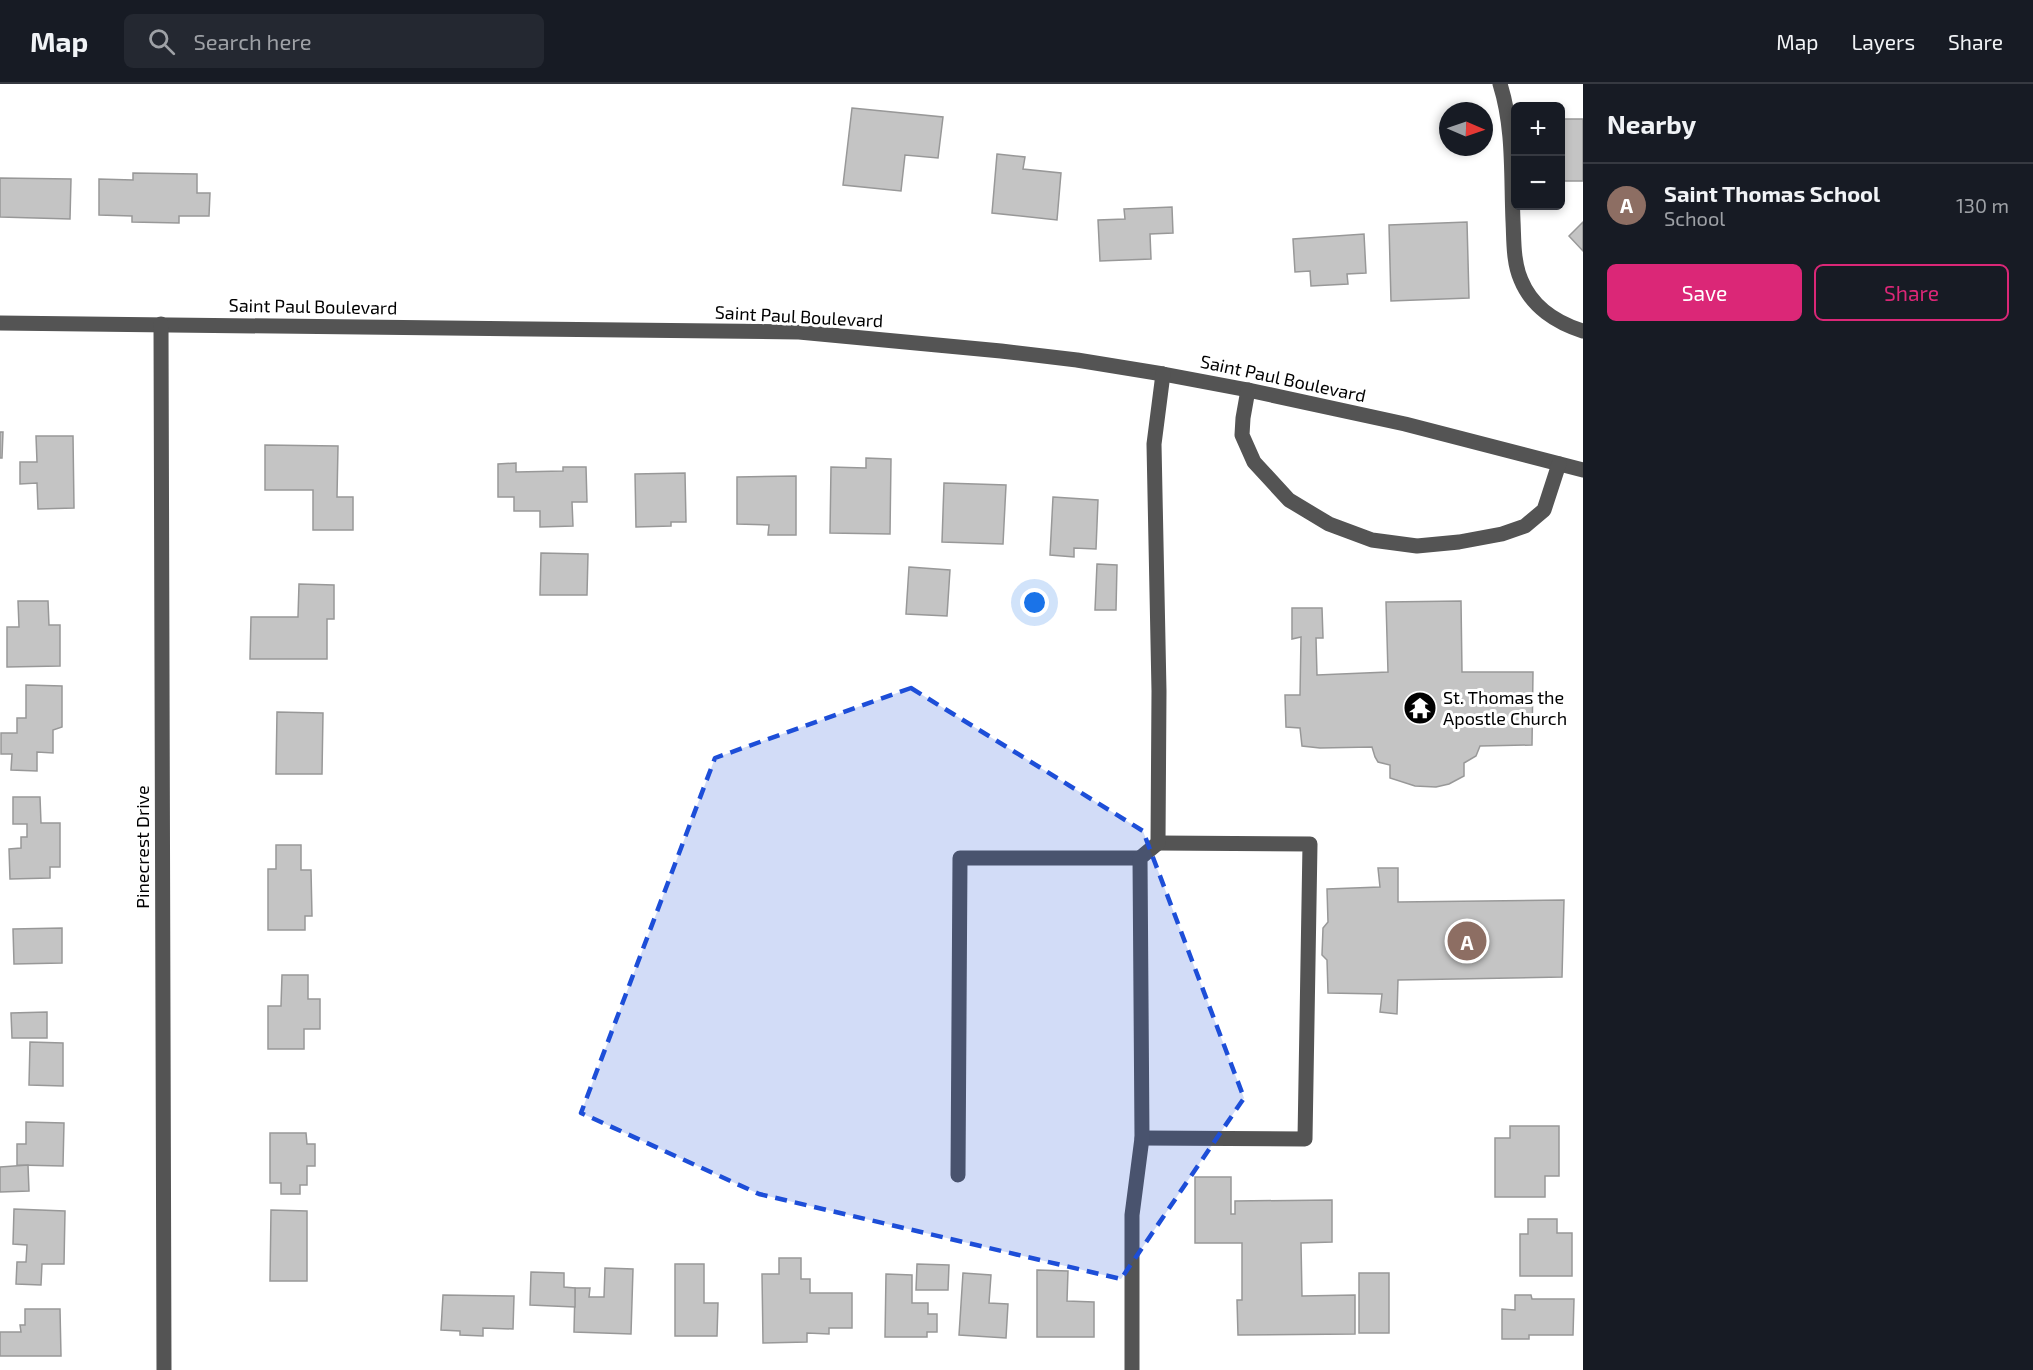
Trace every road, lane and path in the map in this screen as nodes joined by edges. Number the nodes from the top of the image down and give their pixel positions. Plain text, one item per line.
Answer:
1 (1500, 84) edge
2 (0, 323) edge
3 (161, 324) junction
4 (1583, 331) edge
5 (1163, 374) junction
6 (1248, 390) junction
7 (1558, 464) junction
8 (1583, 470) edge
9 (1158, 843) junction
10 (1140, 858) junction
11 (1142, 1138) junction
12 (958, 1175) dead end
13 (164, 1370) edge
14 (1132, 1370) edge

1 - 4 street
2 - 3 street, Saint Paul Boulevard
3 - 5 street, Saint Paul Boulevard
3 - 13 street, Pinecrest Drive
5 - 6 street, Saint Paul Boulevard
5 - 9 street
6 - 7 street, Saint Paul Boulevard
6 - 7 street
7 - 8 street, Saint Paul Boulevard
9 - 10 street
9 - 11 street
10 - 11 street
10 - 12 street
11 - 14 street

